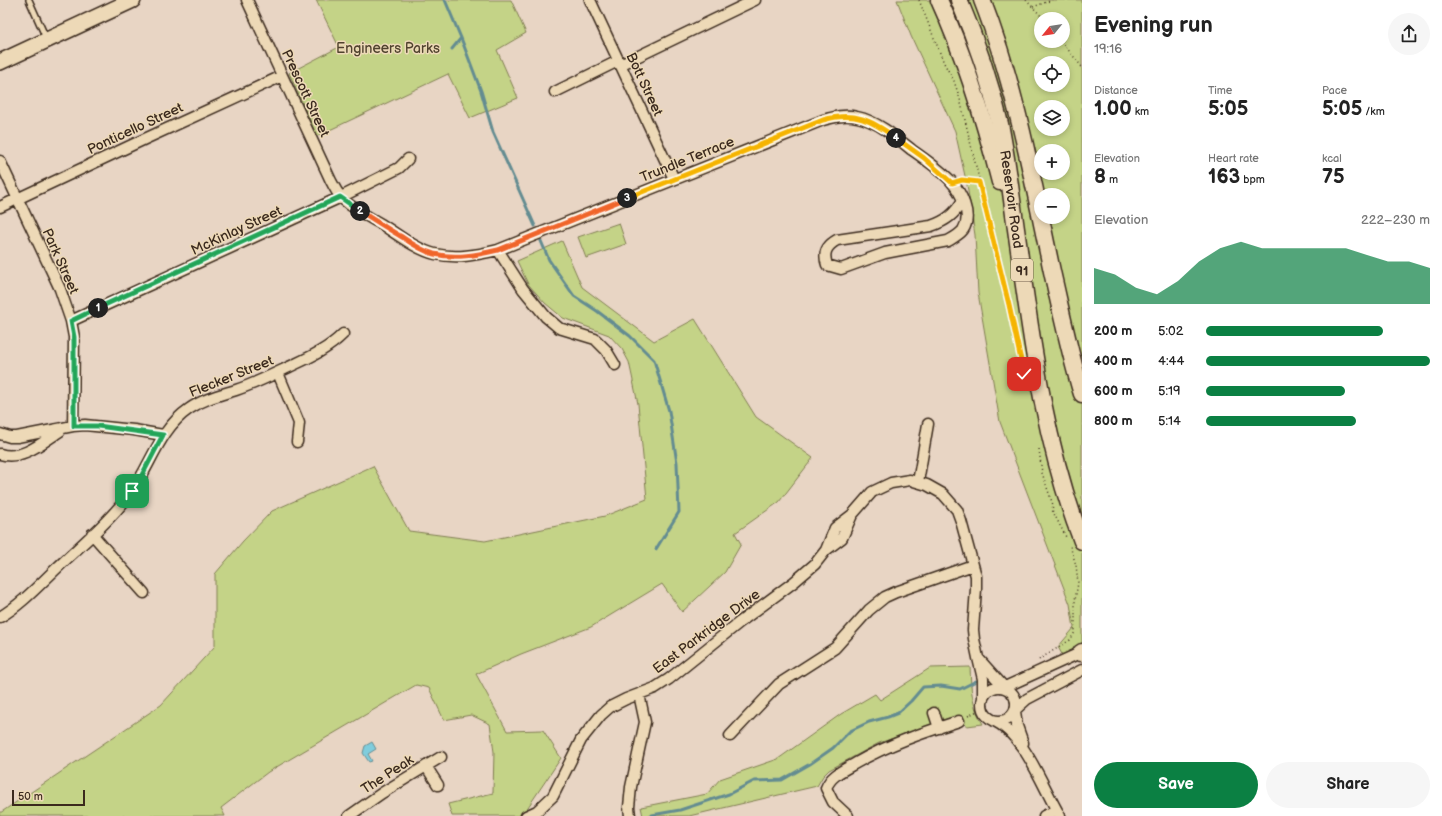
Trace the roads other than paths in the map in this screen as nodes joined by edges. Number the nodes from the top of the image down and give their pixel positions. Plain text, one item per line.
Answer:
1 (29, 0) edge
2 (247, 0) edge
3 (590, 0) edge
4 (755, 0) edge
5 (939, 0) edge
6 (959, 0) edge
7 (982, 0) edge
8 (123, 2) edge
9 (48, 41) junction
10 (0, 62) edge
11 (619, 63) junction
12 (282, 76) junction
13 (555, 92) dead end
14 (408, 158) dead end
15 (0, 161) edge
16 (674, 179) junction
17 (340, 197) junction
18 (18, 199) junction
19 (963, 200) junction
20 (0, 207) edge
21 (498, 250) junction
22 (1020, 261) junction
23 (71, 321) junction
24 (343, 334) dead end
25 (615, 365) dead end
26 (278, 373) junction
27 (1082, 394) edge
28 (928, 424) dead end
29 (69, 427) junction
30 (0, 434) edge
31 (163, 435) junction
32 (297, 442) dead end
33 (0, 454) edge
34 (918, 482) junction
35 (92, 534) junction
36 (1082, 542) edge
37 (974, 565) junction
38 (144, 593) dead end
39 (0, 617) edge
40 (1082, 652) edge
41 (978, 658) junction
42 (1082, 670) edge
43 (1004, 687) junction
44 (639, 694) junction
45 (983, 703) junction
46 (1016, 710) junction
47 (934, 713) dead end
48 (993, 720) junction
49 (959, 721) road end
50 (939, 728) junction
51 (730, 736) dead end
52 (1025, 751) junction
53 (441, 757) dead end
54 (426, 766) junction
55 (438, 785) dead end
56 (1058, 813) edge
57 (349, 816) edge
58 (526, 816) edge
59 (630, 816) edge
60 (848, 816) edge
61 (1044, 816) edge

1 - 9 lane
2 - 12 street, Prescott Street
3 - 11 street, Bott Street
4 - 11 street
5 - 22 main road
6 - 22 main road, Reservoir Road / 91
7 - 27 main road, Reservoir Road / 91
8 - 9 street
9 - 10 street
11 - 13 street
11 - 16 street, Bott Street
12 - 17 street, Prescott Street
12 - 18 street, Ponticello Street
14 - 17 street, McKinlay Street
15 - 18 street, Park Street
16 - 19 street, Trundle Terrace
16 - 21 street, Trundle Terrace
17 - 21 street, Trundle Terrace
17 - 23 street, McKinlay Street
18 - 20 street, Ponticello Street
18 - 23 street, Park Street
19 - 19 street, Trundle Terrace
21 - 25 street
22 - 36 main road, Reservoir Road / 91
23 - 29 street, Park Street
24 - 26 street, Flecker Street
26 - 31 street, Flecker Street
26 - 32 street
28 - 34 street
29 - 30 street
29 - 31 street
29 - 33 street
31 - 35 street, Flecker Street
34 - 37 street, East Parkridge Drive
34 - 44 street, East Parkridge Drive
35 - 38 street
35 - 39 street, Flecker Street
37 - 41 street, East Parkridge Drive
37 - 51 street
40 - 43 street
41 - 43 street
41 - 45 street, East Parkridge Drive
42 - 46 street
43 - 45 street
43 - 46 street
44 - 58 street, East Parkridge Drive
44 - 59 street
45 - 48 street
46 - 48 street
46 - 52 street
47 - 50 street
48 - 52 street
49 - 50 street
50 - 60 street
52 - 56 street
53 - 54 street, The Peak
54 - 55 street
54 - 57 street, The Peak
56 - 61 street

